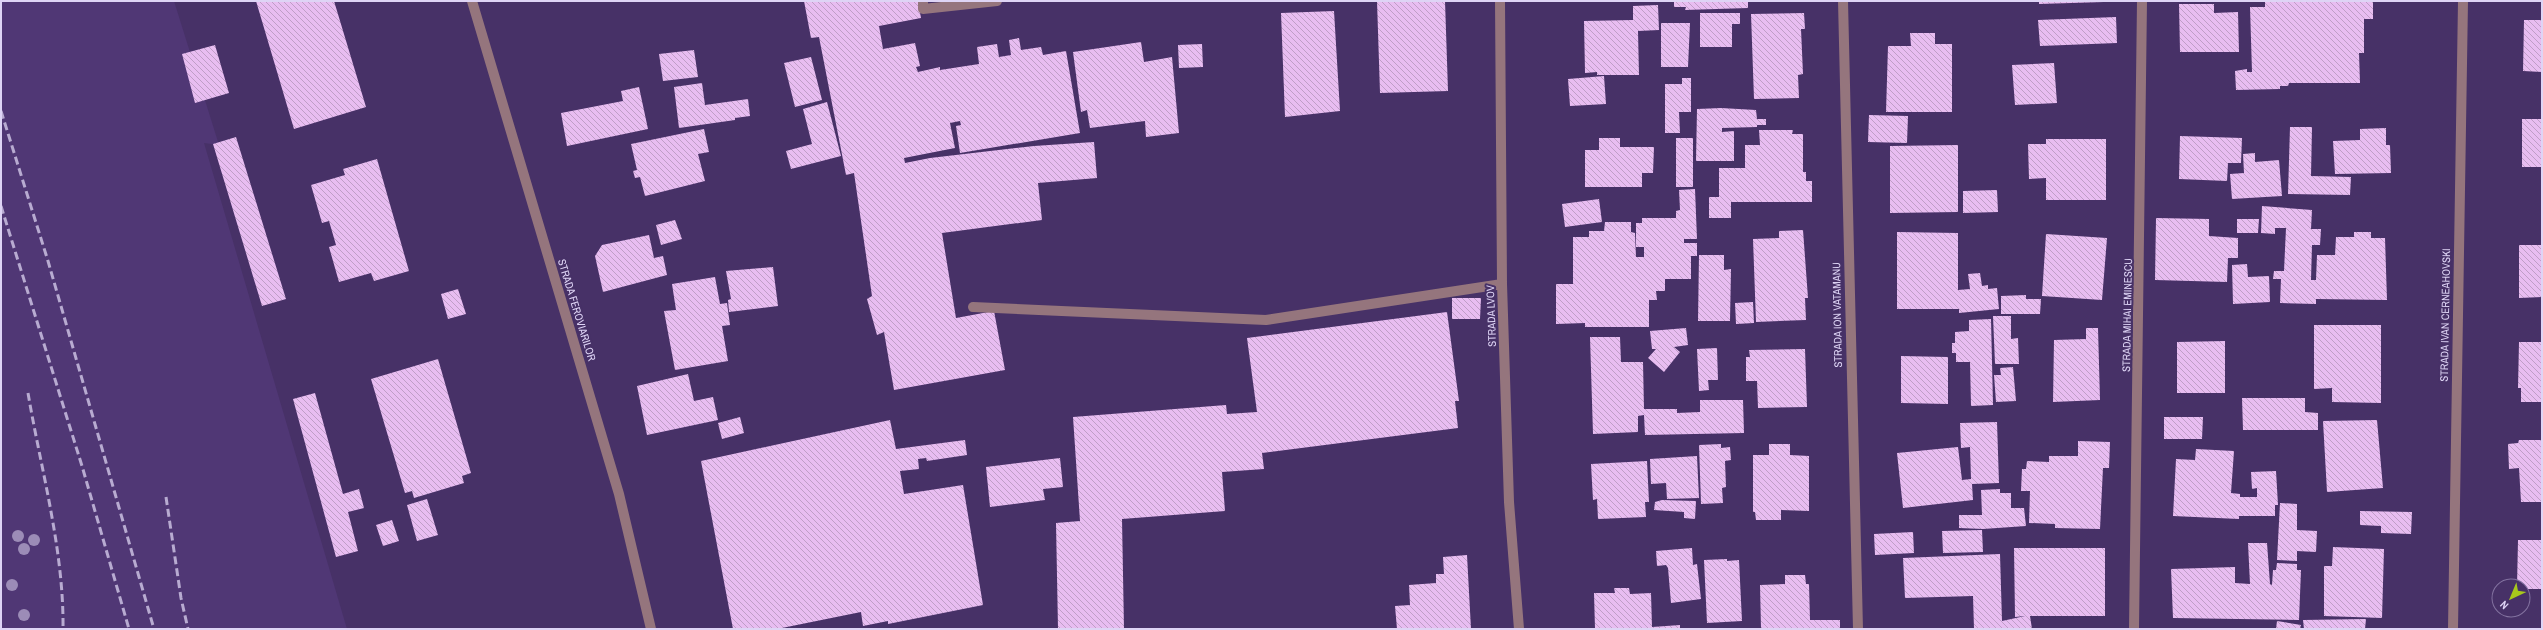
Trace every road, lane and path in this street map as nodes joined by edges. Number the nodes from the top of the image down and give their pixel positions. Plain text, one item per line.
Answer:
1 (472, 1) edge
2 (923, 1) edge
3 (997, 1) edge
4 (1500, 1) edge
5 (1843, 1) edge
6 (2142, 1) edge
7 (2463, 1) edge
8 (1502, 284) junction
9 (973, 307) dead end
10 (651, 629) edge
11 (1519, 629) edge
12 (1858, 629) edge
13 (2134, 629) edge
14 (2452, 629) edge

1 - 10 street, STRADA FEROVIARILOR
2 - 3 street
4 - 8 street, STRADA LVOV
5 - 12 street, STRADA ION VATAMANU
6 - 13 street, STRADA MIHAI EMINESCU
7 - 14 street, STRADA IVAN CERNEAHOVSKI
8 - 9 street
8 - 11 street, STRADA LVOV

